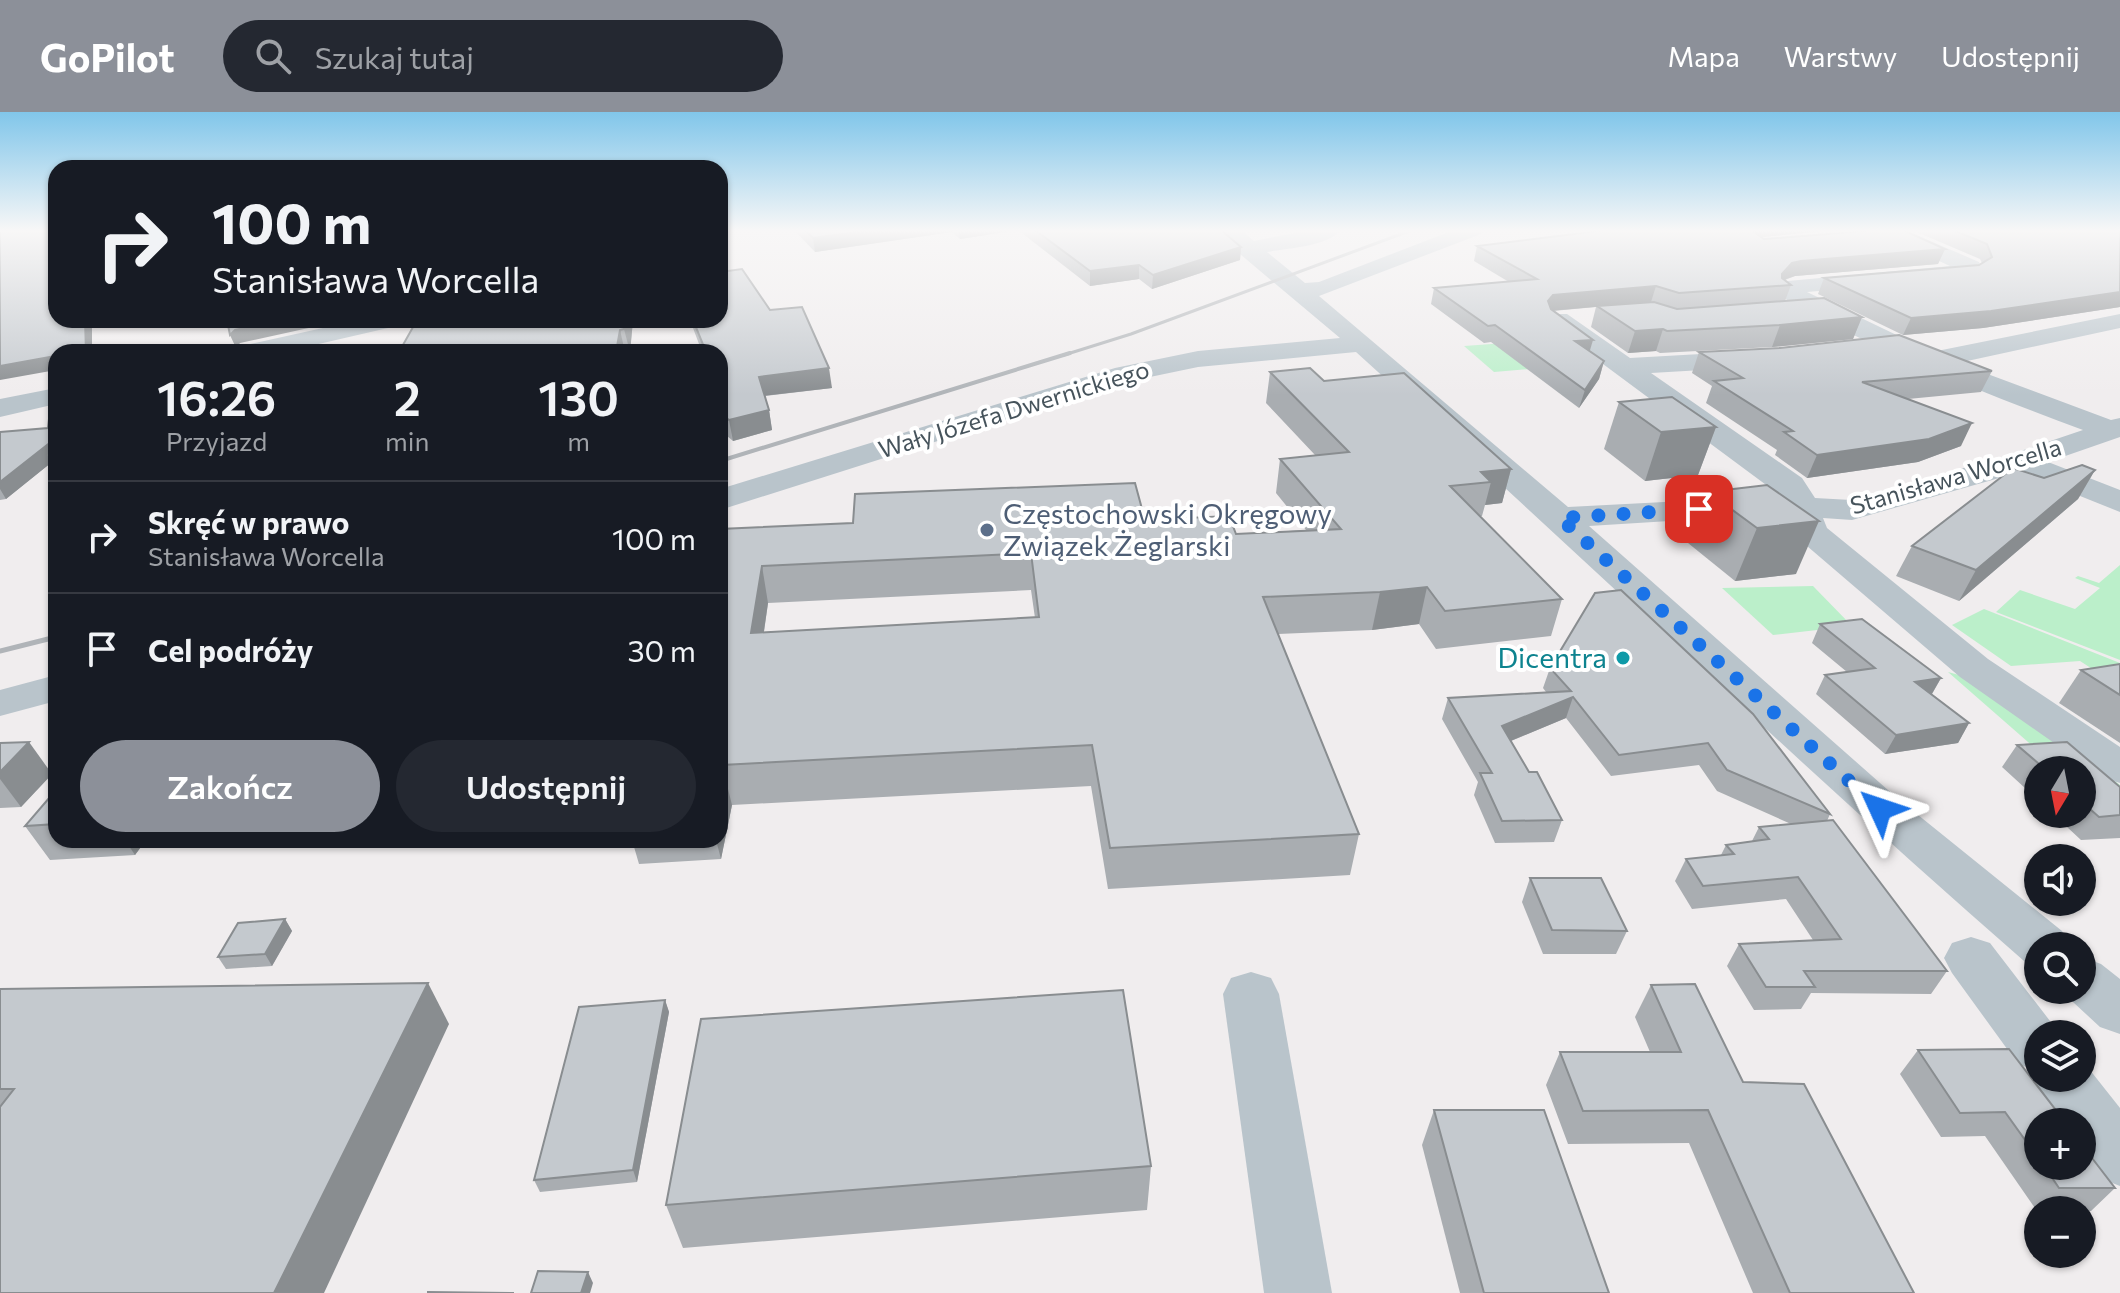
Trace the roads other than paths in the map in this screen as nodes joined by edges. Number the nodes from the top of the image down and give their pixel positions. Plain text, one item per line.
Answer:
1 (1292, 285) edge
2 (1331, 285) edge
3 (1806, 285) edge
4 (1902, 285) edge
5 (1299, 291) junction
6 (1928, 296) edge
7 (1818, 309) junction
8 (1774, 312) edge
9 (1589, 316) dead end
10 (2120, 321) edge
11 (356, 328) edge
12 (286, 344) edge
13 (1362, 344) junction
14 (1894, 345) junction
15 (1849, 350) edge
16 (1772, 358) edge
17 (1929, 361) junction
18 (1623, 366) junction
19 (48, 398) edge
20 (0, 408) edge
21 (2115, 428) edge
22 (2020, 462) junction
23 (728, 497) edge
24 (2120, 502) edge
25 (1802, 508) junction
26 (1560, 518) junction
27 (48, 690) edge
28 (0, 703) edge
29 (2120, 768) edge
30 (2026, 932) edge
31 (1971, 958) dead end
32 (2096, 991) edge
33 (1251, 994) dead end
34 (2120, 1011) edge
35 (2024, 1028) edge
36 (2071, 1092) edge
37 (2120, 1157) edge
38 (1298, 1293) edge

1 - 5 street
2 - 5 street
3 - 7 street, Stanisława Worcella
4 - 6 street
5 - 13 street
7 - 8 street
7 - 14 street, Stanisława Worcella
9 - 18 street
10 - 17 street
11 - 12 street
13 - 23 street, Wały Józefa Dwernickiego
13 - 26 street
14 - 15 street
14 - 17 street, Stanisława Worcella
16 - 18 street
17 - 21 street, Stanisława Worcella
18 - 25 street
19 - 20 street
21 - 22 street, Stanisława Worcella
22 - 24 street
22 - 25 street, Stanisława Worcella
25 - 26 street, Stanisława Worcella
25 - 29 street
26 - 30 street
27 - 28 street
31 - 35 street
32 - 34 street
33 - 38 street
36 - 37 street

